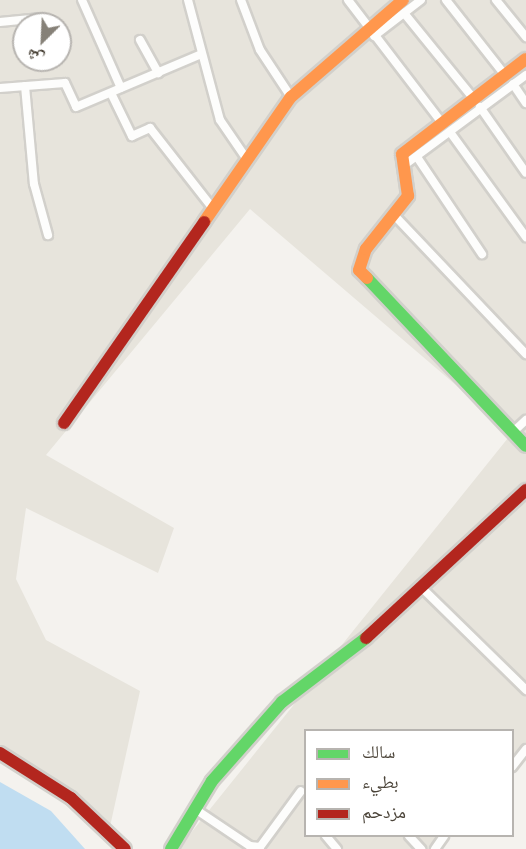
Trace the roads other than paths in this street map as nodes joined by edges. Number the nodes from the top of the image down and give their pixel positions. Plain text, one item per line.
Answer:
1 (82, 0) edge
2 (188, 0) edge
3 (241, 0) edge
4 (348, 0) edge
5 (421, 0) edge
6 (446, 0) edge
7 (496, 0) edge
8 (400, 4) edge
9 (371, 31) junction
10 (526, 37) edge
11 (140, 40) dead end
12 (199, 55) junction
13 (526, 59) edge
14 (158, 73) junction
15 (526, 75) edge
16 (509, 79) junction
17 (25, 86) junction
18 (0, 88) edge
19 (121, 88) junction
20 (111, 93) junction
21 (291, 97) junction
22 (477, 103) junction
23 (526, 104) edge
24 (446, 128) junction
25 (417, 157) junction
26 (246, 158) junction
27 (403, 166) junction
28 (526, 172) edge
29 (211, 206) junction
30 (394, 215) junction
31 (48, 236) dead end
32 (526, 237) edge
33 (483, 254) dead end
34 (526, 354) edge
35 (526, 420) edge
36 (64, 423) dead end
37 (513, 432) junction
38 (526, 446) edge
39 (526, 490) edge
40 (422, 588) junction
41 (526, 690) edge
42 (526, 749) edge
43 (0, 753) edge
44 (514, 766) edge
45 (301, 791) dead end
46 (195, 809) junction
47 (327, 837) edge
48 (410, 837) edge
49 (125, 849) edge
50 (171, 849) edge
51 (336, 849) edge
52 (422, 849) edge

1 - 19 street
2 - 12 street
3 - 21 street
4 - 9 street
5 - 8 street
6 - 16 street
7 - 10 street
8 - 9 street
8 - 22 street
9 - 21 street
9 - 24 street
11 - 14 street
12 - 14 street
12 - 26 street
13 - 16 street
14 - 19 street
15 - 16 street
16 - 22 street
16 - 23 street
17 - 18 street
17 - 20 street
17 - 31 street
19 - 20 street
20 - 29 street
21 - 26 street
22 - 24 street
22 - 28 street
24 - 25 street
24 - 27 street
24 - 32 street
25 - 27 street
25 - 33 street
26 - 29 street
27 - 30 street
29 - 36 street
30 - 34 street
30 - 37 street
35 - 37 street
37 - 38 street
39 - 40 street
40 - 41 street
40 - 46 street
42 - 44 street
43 - 49 street
45 - 46 street
46 - 50 street
47 - 51 street
48 - 52 street

